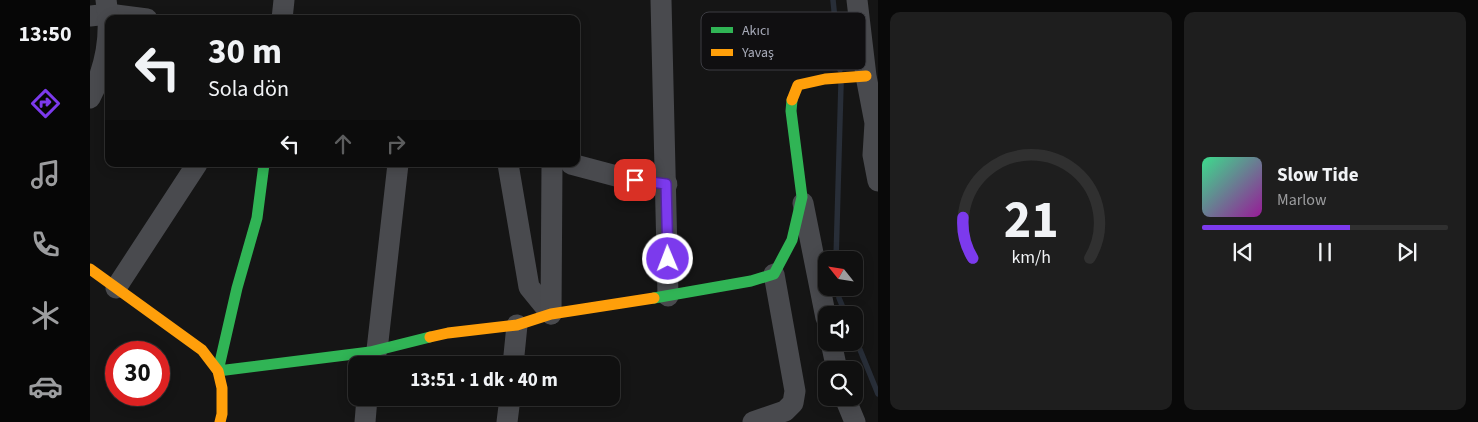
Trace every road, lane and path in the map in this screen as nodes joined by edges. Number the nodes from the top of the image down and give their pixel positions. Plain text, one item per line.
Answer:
1 (284, 0) edge
2 (661, 0) edge
3 (101, 10) edge
4 (127, 15) edge
5 (282, 15) edge
6 (105, 25) edge
7 (105, 60) edge
8 (860, 70) edge
9 (860, 77) junction
10 (90, 98) edge
11 (876, 123) edge
12 (195, 167) edge
13 (264, 167) edge
14 (398, 167) edge
15 (509, 167) edge
16 (552, 167) edge
17 (580, 167) edge
18 (878, 181) edge
19 (666, 184) junction
20 (802, 197) junction
21 (90, 269) edge
22 (774, 274) junction
23 (116, 288) junction
24 (668, 296) junction
25 (824, 306) edge
26 (551, 314) junction
27 (517, 325) junction
28 (372, 356) edge
29 (514, 356) edge
30 (348, 358) edge
31 (218, 371) junction
32 (366, 406) edge
33 (509, 406) edge
34 (848, 406) edge
35 (220, 422) edge
36 (365, 422) edge
37 (507, 422) edge
38 (753, 422) edge
39 (854, 422) edge

1 - 5 street
2 - 19 street
3 - 4 street
3 - 6 street
7 - 10 street
8 - 9 street
9 - 11 street
9 - 20 street
11 - 18 street
12 - 23 street
13 - 31 street
14 - 28 street
15 - 26 street
16 - 26 street
17 - 19 street
19 - 24 street
20 - 22 street
20 - 25 street
21 - 23 street
22 - 24 street
22 - 38 street
23 - 31 street
24 - 26 street
26 - 27 street
27 - 28 street
27 - 29 street
30 - 31 street
31 - 35 street
32 - 36 street
33 - 37 street
34 - 39 street

